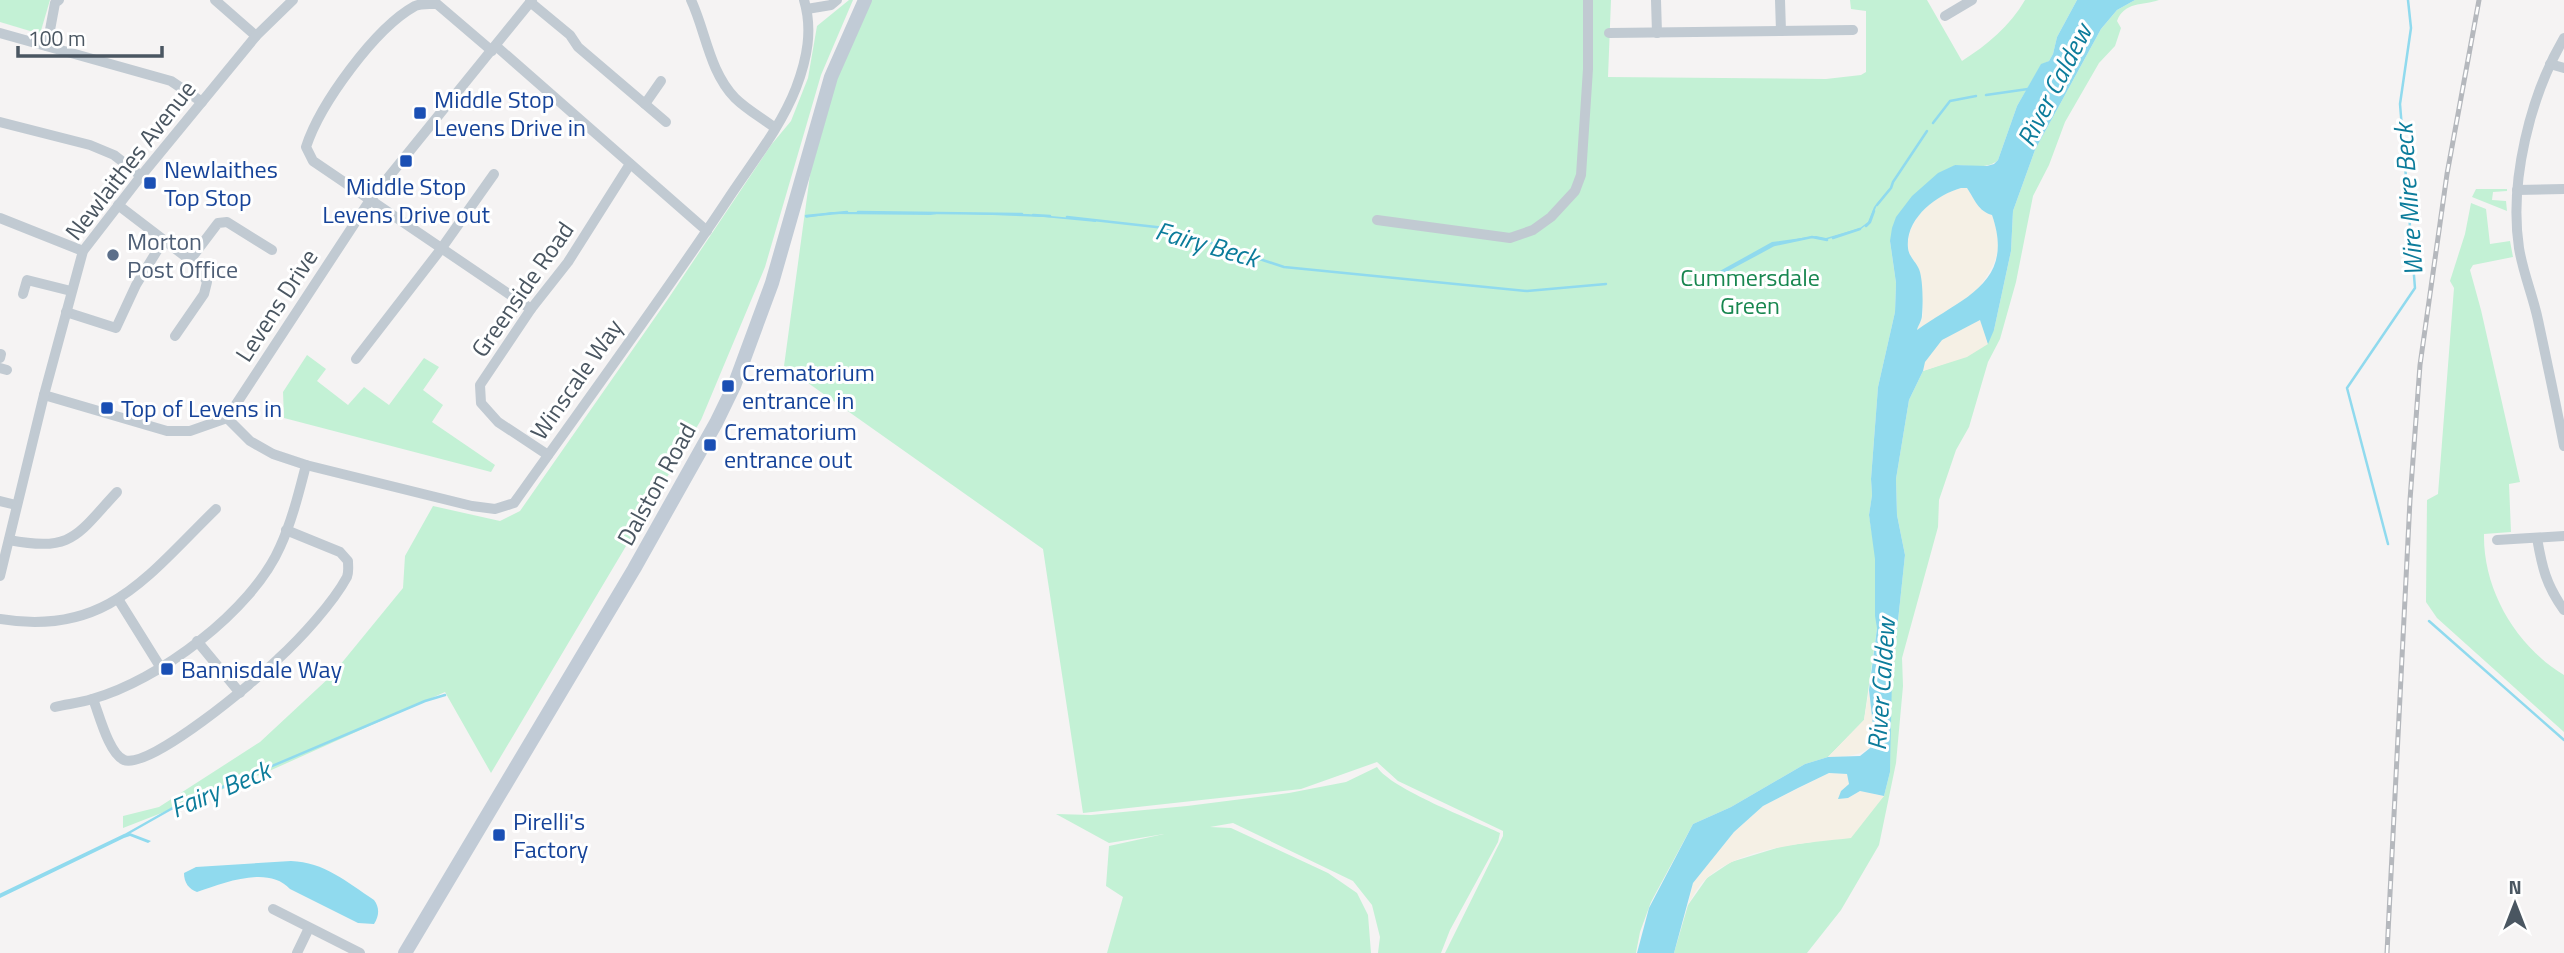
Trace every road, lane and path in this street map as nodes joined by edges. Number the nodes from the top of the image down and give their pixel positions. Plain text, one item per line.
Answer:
1 (59, 0) edge
2 (215, 0) edge
3 (293, 0) edge
4 (691, 0) edge
5 (836, 0) edge
6 (865, 0) edge
7 (1588, 0) edge
8 (1656, 0) edge
9 (1780, 0) edge
10 (531, 1) edge
11 (1969, 1) edge
12 (806, 5) edge
13 (1945, 16) dead end
14 (1853, 30) dead end
15 (1781, 31) junction
16 (0, 33) edge
17 (1609, 33) dead end
18 (1657, 33) junction
19 (256, 36) junction
20 (2564, 38) edge
21 (47, 46) junction
22 (494, 49) junction
23 (2550, 64) junction
24 (2564, 68) edge
25 (660, 81) dead end
26 (202, 102) junction
27 (645, 104) junction
28 (0, 122) edge
29 (666, 122) dead end
30 (775, 128) junction
31 (630, 164) junction
32 (494, 174) dead end
33 (141, 176) junction
34 (2564, 189) edge
35 (2517, 190) junction
36 (370, 200) junction
37 (118, 205) junction
38 (0, 218) edge
39 (1377, 220) dead end
40 (707, 231) junction
41 (163, 241) junction
42 (441, 248) junction
43 (272, 250) dead end
44 (83, 251) junction
45 (190, 260) junction
46 (71, 291) junction
47 (23, 294) dead end
48 (531, 309) junction
49 (66, 312) junction
50 (175, 336) dead end
51 (356, 359) dead end
52 (44, 395) junction
53 (227, 418) junction
54 (2564, 446) edge
55 (548, 455) junction
56 (306, 465) junction
57 (117, 492) dead end
58 (0, 501) edge
59 (16, 505) junction
60 (216, 509) dead end
61 (286, 530) junction
62 (2564, 536) edge
63 (2537, 538) junction
64 (9, 540) junction
65 (2497, 540) dead end
66 (0, 576) edge
67 (118, 599) junction
68 (2564, 610) edge
69 (0, 619) edge
70 (197, 641) junction
71 (161, 668) junction
72 (240, 693) junction
73 (93, 699) junction
74 (55, 707) dead end
75 (273, 909) dead end
76 (309, 928) junction
77 (297, 953) edge
78 (360, 953) edge
79 (405, 953) edge

1 - 21 street
2 - 19 street
3 - 19 street, Newlaithes Avenue
4 - 30 street
5 - 12 street, Winscale Way
6 - 79 main road, Dalston Road
7 - 39 street
8 - 18 street
9 - 15 street
10 - 22 street, Levens Drive
10 - 27 street
11 - 13 street
12 - 30 street, Winscale Way
14 - 15 street
15 - 18 street
16 - 21 street
17 - 18 street
19 - 26 street, Newlaithes Avenue
20 - 23 street
21 - 26 street
22 - 31 street
22 - 36 street, Levens Drive
22 - 36 street
23 - 24 street
23 - 35 street
25 - 27 street
26 - 33 street, Newlaithes Avenue
27 - 29 street
28 - 33 street
30 - 40 street, Winscale Way
31 - 40 street
31 - 48 street, Greenside Road
32 - 42 street
33 - 37 street, Newlaithes Avenue
34 - 35 street
35 - 54 street
36 - 42 street
36 - 53 street, Levens Drive
37 - 41 street
37 - 44 street, Newlaithes Avenue
38 - 44 street
40 - 55 street, Winscale Way
41 - 45 street
41 - 49 street
42 - 48 street
42 - 51 street
43 - 45 street
44 - 46 street, Newlaithes Avenue
45 - 50 street
46 - 47 street
46 - 49 street, Newlaithes Avenue
48 - 55 street, Greenside Road
49 - 52 street, Newlaithes Avenue
52 - 53 street
52 - 59 street, Newlaithes Avenue
53 - 56 street, Winscale Way
55 - 56 street, Winscale Way
56 - 61 street
57 - 64 street
58 - 59 street
59 - 64 street, Newlaithes Avenue
60 - 67 street
61 - 70 street
61 - 72 street
62 - 63 street
63 - 65 street
63 - 68 street
64 - 66 street, Newlaithes Avenue
67 - 69 street
67 - 71 street
70 - 71 street
70 - 72 street
71 - 73 street
72 - 73 street
73 - 74 street
75 - 76 street
76 - 77 street
76 - 78 street

